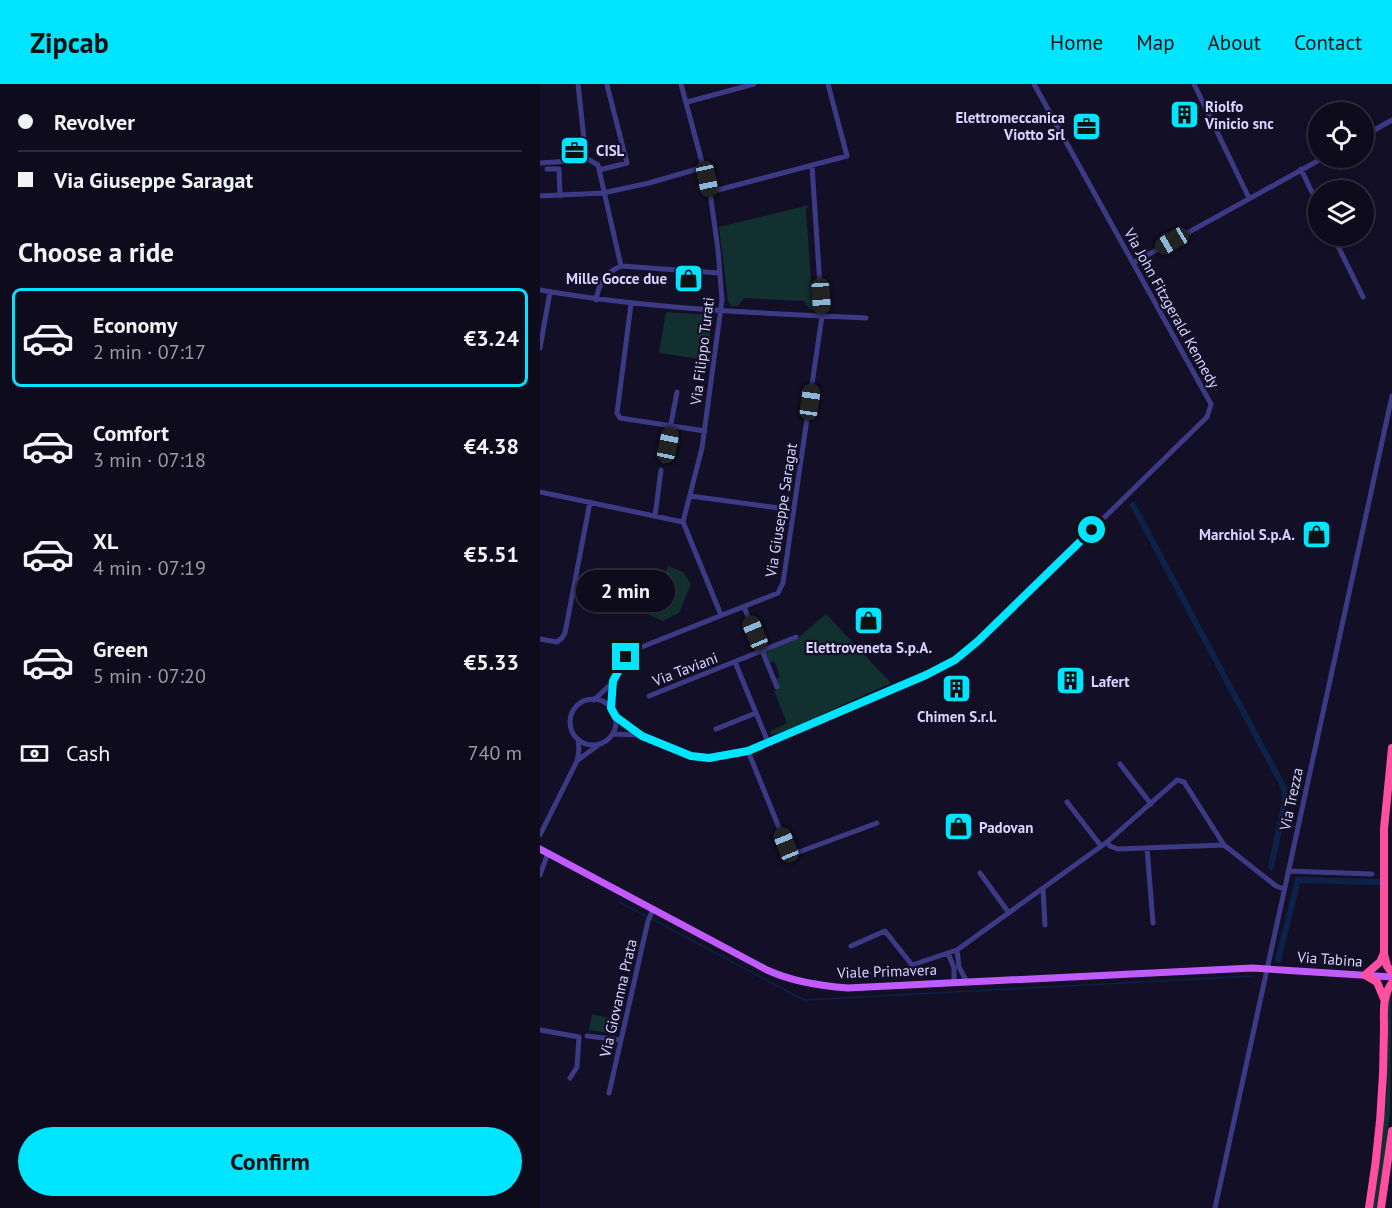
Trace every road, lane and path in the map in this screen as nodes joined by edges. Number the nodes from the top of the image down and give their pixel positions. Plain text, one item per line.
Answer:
1 (578, 84) edge
2 (681, 84) edge
3 (723, 84) edge
4 (754, 84) edge
5 (828, 84) edge
6 (1034, 84) edge
7 (1194, 84) edge
8 (607, 85) edge
9 (725, 92) junction
10 (687, 102) junction
11 (1391, 121) edge
12 (1374, 130) edge
13 (586, 158) junction
14 (540, 163) edge
15 (812, 166) junction
16 (1308, 166) edge
17 (704, 167) junction
18 (599, 168) junction
19 (547, 169) dead end
20 (1301, 169) junction
21 (1308, 184) edge
22 (710, 192) junction
23 (603, 193) junction
24 (540, 196) edge
25 (560, 196) junction
26 (1250, 198) junction
27 (1338, 246) edge
28 (1133, 263) junction
29 (621, 266) junction
30 (720, 273) junction
31 (540, 290) edge
32 (550, 292) junction
33 (1363, 297) dead end
34 (596, 300) junction
35 (631, 304) junction
36 (721, 312) junction
37 (822, 316) junction
38 (866, 318) dead end
39 (540, 348) edge
40 (677, 392) dead end
41 (1392, 396) edge
42 (672, 426) junction
43 (705, 431) junction
44 (664, 461) dead end
45 (662, 470) dead end
46 (540, 492) edge
47 (690, 496) junction
48 (590, 502) junction
49 (794, 510) junction
50 (655, 516) junction
51 (683, 522) junction
52 (744, 607) junction
53 (721, 615) junction
54 (796, 637) dead end
55 (540, 639) edge
56 (762, 650) junction
57 (735, 662) junction
58 (613, 681) junction
59 (777, 687) dead end
60 (649, 696) dead end
61 (594, 700) junction
62 (611, 708) junction
63 (756, 713) junction
64 (616, 717) junction
65 (716, 729) dead end
66 (613, 734) junction
67 (642, 736) junction
68 (578, 739) junction
69 (768, 742) junction
70 (600, 744) junction
71 (1392, 748) edge
72 (748, 751) junction
73 (577, 761) junction
74 (1120, 764) dead end
75 (1067, 802) dead end
76 (1151, 804) junction
77 (877, 823) dead end
78 (540, 835) edge
79 (1107, 842) junction
80 (1224, 845) junction
81 (1101, 846) junction
82 (1147, 848) junction
83 (540, 849) edge
84 (548, 854) junction
85 (1288, 871) junction
86 (980, 873) dead end
87 (1372, 874) dead end
88 (540, 875) edge
89 (1043, 889) junction
90 (1284, 889) junction
91 (652, 911) junction
92 (1009, 913) junction
93 (1153, 923) dead end
94 (1045, 925) dead end
95 (851, 946) dead end
96 (957, 950) junction
97 (1384, 953) junction
98 (948, 954) junction
99 (1267, 968) junction
100 (1365, 975) junction
101 (1392, 975) edge
102 (967, 982) junction
103 (954, 983) junction
104 (1392, 983) edge
105 (1384, 999) junction
106 (540, 1030) edge
107 (587, 1036) dead end
108 (621, 1040) junction
109 (570, 1078) dead end
110 (609, 1093) dead end
111 (1392, 1131) edge
112 (1215, 1208) edge
113 (1369, 1208) edge
114 (1382, 1208) edge

1 - 13 street
2 - 10 street, Via Filippo Turati
3 - 9 street
4 - 9 street
5 - 15 street
6 - 28 street, Via John Fitzgerald Kennedy
7 - 26 street
8 - 18 street
9 - 10 street
10 - 17 street, Via Filippo Turati
11 - 12 street
13 - 14 street
13 - 18 street
15 - 22 street
15 - 37 street, Via Giuseppe Saragat
16 - 20 street
17 - 22 street, Via Filippo Turati
17 - 23 street
18 - 23 street
19 - 25 street
20 - 21 street
20 - 26 street
22 - 30 street, Via Filippo Turati
23 - 25 street
23 - 29 street
24 - 25 street
26 - 28 street
27 - 33 street
28 - 69 street, Via John Fitzgerald Kennedy
29 - 30 street
29 - 34 street
30 - 36 street, Via Filippo Turati
31 - 32 street
32 - 34 street
32 - 39 street
34 - 35 street
35 - 36 street
35 - 42 street
36 - 37 street
36 - 43 street, Via Filippo Turati
37 - 38 street
37 - 49 street, Via Giuseppe Saragat
40 - 42 street
41 - 85 street, Via Trezza
42 - 43 street
42 - 44 street
43 - 47 street, Via Filippo Turati
45 - 50 street
46 - 48 street
47 - 49 street
47 - 51 street, Via Filippo Turati
48 - 50 street
48 - 55 street
49 - 52 street, Via Giuseppe Saragat
50 - 51 street
51 - 53 street
52 - 53 street, Via Giuseppe Saragat
52 - 56 street
53 - 58 street, Via Giuseppe Saragat
54 - 56 street, Via Taviani
56 - 57 street, Via Taviani
56 - 59 street
57 - 60 street, Via Taviani
57 - 63 street
58 - 61 street, Via Giuseppe Saragat
58 - 62 street, Via Giuseppe Saragat
61 - 62 street
61 - 68 street
62 - 64 street, Via John Fitzgerald Kennedy
63 - 65 street
63 - 69 street
64 - 66 street
64 - 67 street, Via John Fitzgerald Kennedy
66 - 67 street, Via John Fitzgerald Kennedy
66 - 70 street
67 - 72 street, Via John Fitzgerald Kennedy
68 - 70 street
68 - 73 street
69 - 72 street, Via John Fitzgerald Kennedy
70 - 73 street
71 - 97 highway
72 - 77 street
73 - 78 street
74 - 76 street
75 - 81 street
76 - 79 street
76 - 80 street
79 - 81 street
79 - 82 street
80 - 82 street
80 - 90 street
81 - 89 street
82 - 93 street
83 - 84 main road, Viale Primavera
84 - 88 street
84 - 91 main road, Viale Primavera
85 - 87 street
85 - 90 street, Via Trezza
86 - 92 street
89 - 92 street
89 - 94 street
90 - 99 street, Via Trezza
91 - 103 main road, Viale Primavera
91 - 108 street, Via Giovanna Prata
92 - 96 street
95 - 98 street
96 - 98 street
96 - 102 street
97 - 100 highway
97 - 101 highway
98 - 103 street
99 - 100 main road, Via Tabina
99 - 102 main road, Viale Primavera
99 - 112 street, Via Trezza
100 - 101 main road, Via Tabina
100 - 105 highway
102 - 103 main road, Viale Primavera
104 - 105 highway
105 - 113 highway
106 - 109 street
107 - 108 street
108 - 110 street, Via Giovanna Prata
111 - 114 highway

